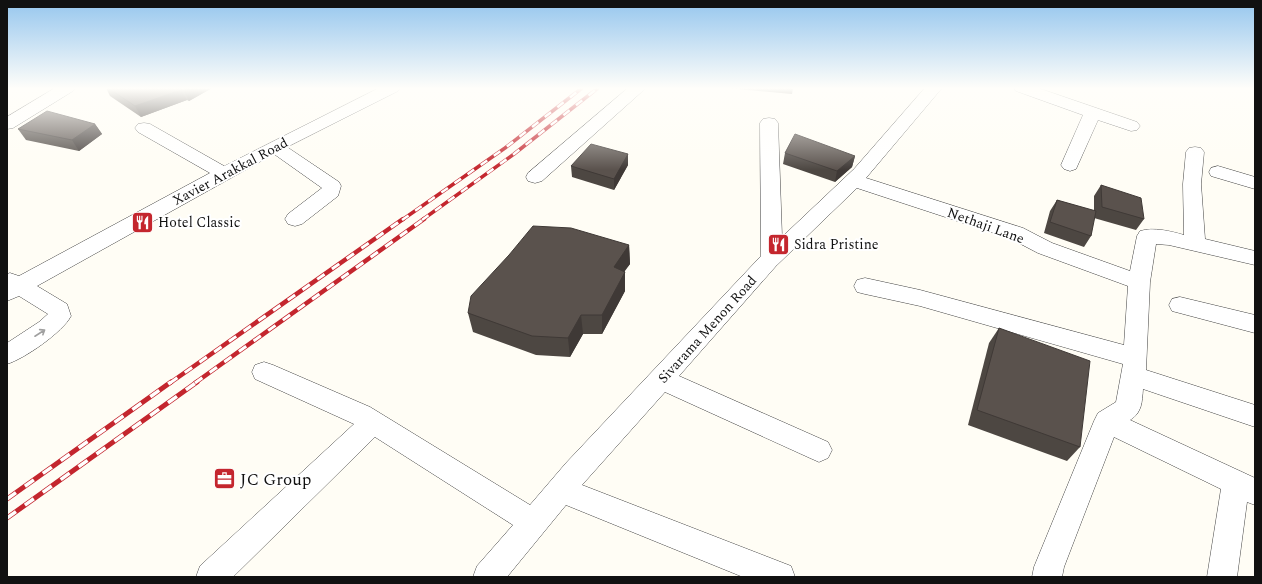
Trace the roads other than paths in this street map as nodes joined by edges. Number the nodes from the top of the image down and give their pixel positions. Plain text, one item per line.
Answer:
1 (22, 115) edge
2 (338, 115) edge
3 (607, 115) edge
4 (911, 115) edge
5 (1091, 115) edge
6 (1096, 115) edge
7 (769, 123) dead end
8 (7, 124) edge
9 (1131, 126) dead end
10 (144, 128) dead end
11 (275, 147) junction
12 (1195, 152) dead end
13 (1070, 165) dead end
14 (1218, 172) dead end
15 (224, 173) junction
16 (536, 177) dead end
17 (853, 180) junction
18 (1255, 183) edge
19 (296, 218) dead end
20 (1195, 244) junction
21 (772, 258) junction
22 (1255, 258) edge
23 (1139, 282) junction
24 (11, 286) edge
25 (865, 286) dead end
26 (1180, 305) dead end
27 (1255, 324) edge
28 (7, 354) edge
29 (1134, 367) junction
30 (264, 372) dead end
31 (661, 379) junction
32 (1255, 416) edge
33 (1107, 421) junction
34 (373, 422) junction
35 (819, 450) dead end
36 (1246, 487) edge
37 (561, 490) junction
38 (534, 523) junction
39 (212, 577) edge
40 (488, 577) edge
41 (780, 577) edge
42 (1047, 577) edge
43 (1222, 577) edge

1 - 8 street
2 - 11 street, Xavier Arakkal Road
3 - 16 street
4 - 17 street, Sivarama Menon Road
5 - 13 street
6 - 9 street
7 - 21 street
10 - 15 street
11 - 15 street, Xavier Arakkal Road
11 - 19 street
12 - 20 street
14 - 18 street
15 - 24 street, Xavier Arakkal Road
17 - 21 street, Sivarama Menon Road
17 - 23 street, Nethaji Lane
20 - 22 street
20 - 23 street
21 - 31 street, Sivarama Menon Road
23 - 29 street
28 -> 24 street
25 - 29 street
26 - 27 street
29 - 32 street
29 - 33 street
30 - 34 street
31 - 35 street
31 - 37 street, Sivarama Menon Road
33 - 36 street
33 - 42 street
34 - 38 street
34 - 39 street
36 - 43 street
37 - 38 street, Sivarama Menon Road
37 - 41 street
38 - 40 street, Sivarama Menon Road

